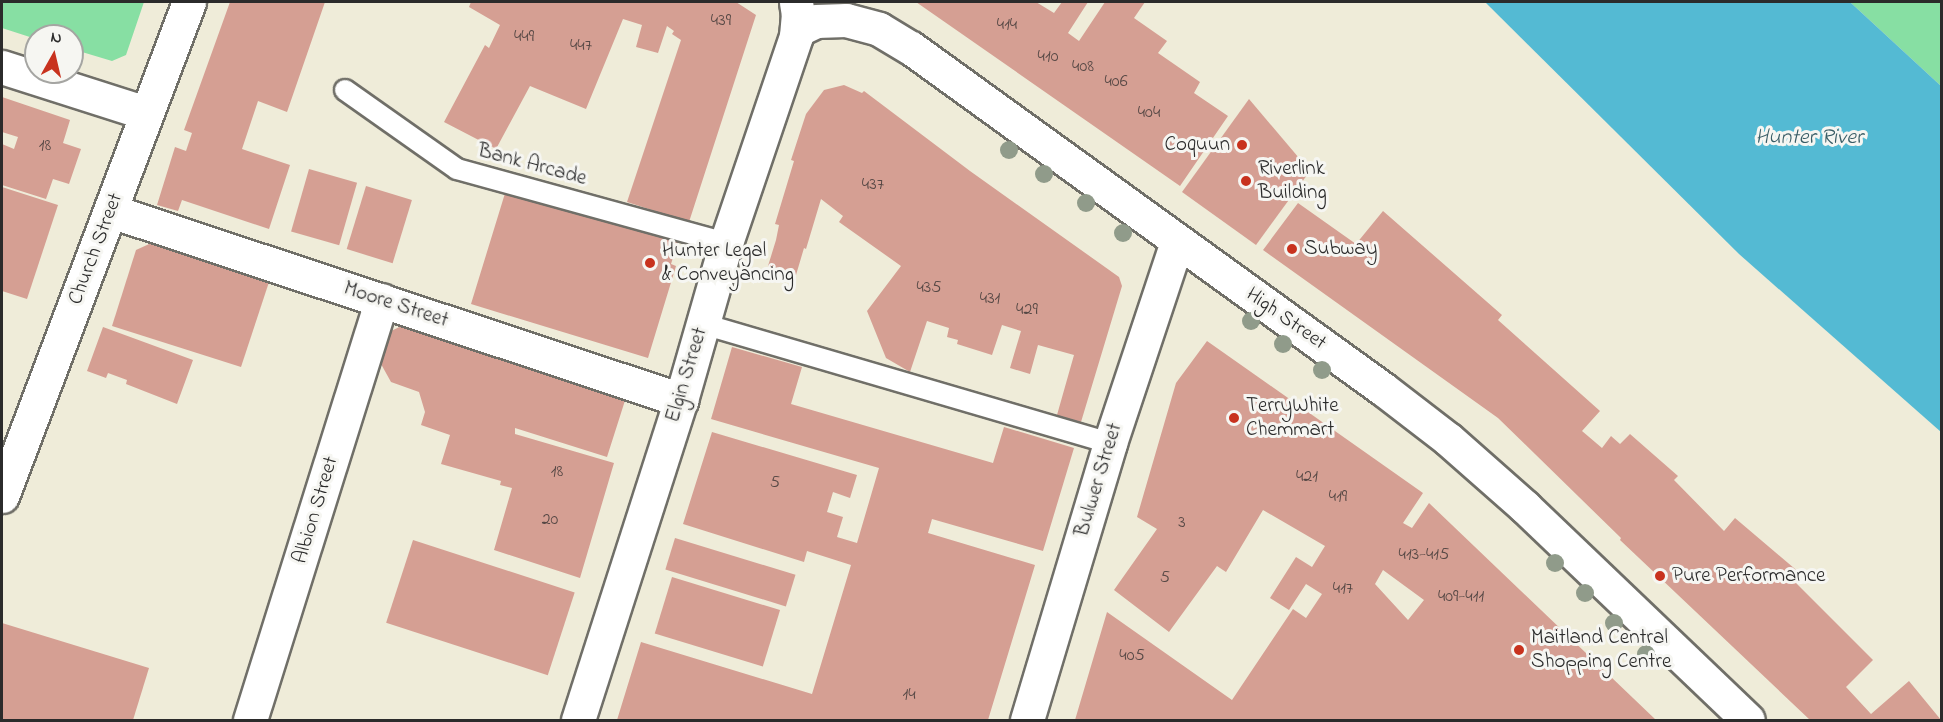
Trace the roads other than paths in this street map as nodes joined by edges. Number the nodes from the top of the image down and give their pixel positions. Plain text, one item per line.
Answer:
1 (189, 2) edge
2 (797, 16) edge
3 (2, 67) edge
4 (345, 90) dead end
5 (146, 113) junction
6 (111, 211) junction
7 (1177, 242) junction
8 (726, 243) junction
9 (382, 300) junction
10 (703, 324) junction
11 (681, 400) junction
12 (1110, 443) junction
13 (2, 496) edge
14 (250, 720) edge
15 (578, 720) edge
16 (1027, 720) edge
17 (1748, 720) edge

1 - 5 street, Church Street
2 - 7 street, High Street
2 - 8 street, Elgin Street
3 - 5 street
4 - 8 lane, Bank Arcade
5 - 6 street, Church Street
6 - 9 street, Moore Street
6 - 13 street, Church Street
7 - 12 street, Bulwer Street
7 - 17 street, High Street
8 - 10 street, Elgin Street
9 - 11 street, Moore Street
9 - 14 street, Albion Street
10 - 11 street, Elgin Street
10 - 12 lane
11 - 15 street, Elgin Street
12 - 16 street, Bulwer Street

